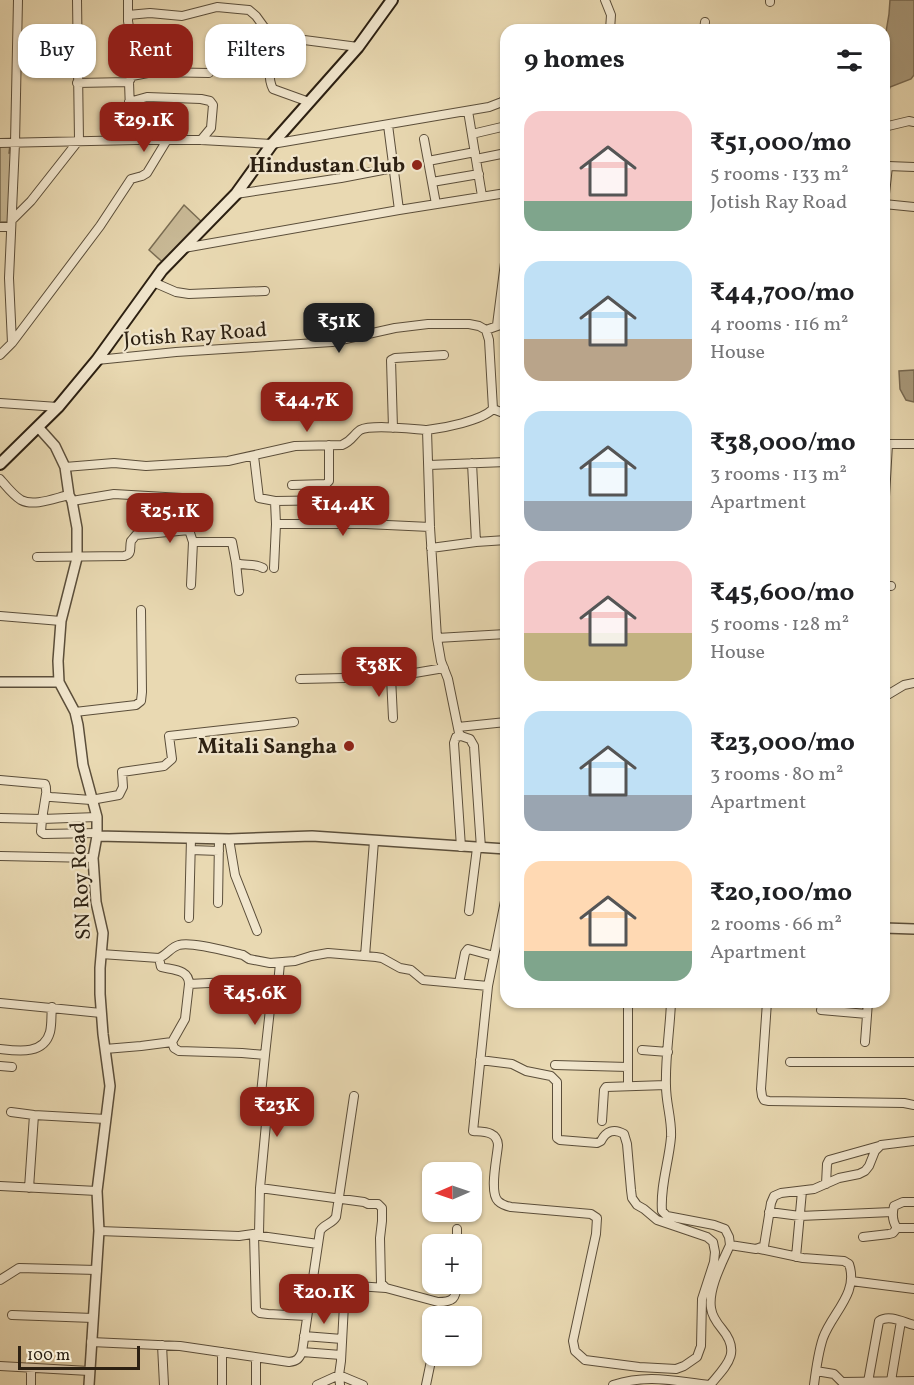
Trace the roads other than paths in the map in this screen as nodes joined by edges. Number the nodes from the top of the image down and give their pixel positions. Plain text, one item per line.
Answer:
1 (18, 0) edge
2 (77, 0) edge
3 (128, 0) edge
4 (392, 0) edge
5 (605, 0) edge
6 (128, 15) junction
7 (262, 24) edge
8 (610, 24) edge
9 (306, 40) edge
10 (358, 47) junction
11 (205, 73) edge
12 (270, 78) edge
13 (130, 79) junction
14 (77, 83) junction
15 (129, 102) junction
16 (309, 102) junction
17 (500, 102) edge
18 (468, 111) junction
19 (914, 122) edge
20 (387, 125) junction
21 (890, 126) edge
22 (500, 127) edge
23 (472, 134) junction
24 (424, 139) dead end
25 (79, 140) junction
26 (136, 140) junction
27 (167, 140) junction
28 (201, 140) junction
29 (0, 143) edge
30 (15, 143) junction
31 (272, 144) junction
32 (500, 154) edge
33 (475, 156) junction
34 (428, 161) junction
35 (890, 166) edge
36 (914, 167) edge
37 (393, 168) junction
38 (478, 174) junction
39 (432, 182) junction
40 (236, 194) junction
41 (500, 194) edge
42 (482, 196) junction
43 (436, 204) junction
44 (890, 204) edge
45 (914, 207) edge
46 (399, 210) junction
47 (12, 223) junction
48 (0, 226) edge
49 (183, 248) junction
50 (153, 282) junction
51 (265, 291) dead end
52 (500, 297) edge
53 (500, 324) edge
54 (496, 325) junction
55 (486, 330) junction
56 (12, 343) junction
57 (0, 355) edge
58 (444, 355) dead end
59 (97, 360) junction
60 (0, 403) edge
61 (58, 407) junction
62 (493, 409) junction
63 (500, 412) edge
64 (38, 427) junction
65 (393, 428) junction
66 (427, 430) junction
67 (890, 444) edge
68 (914, 444) edge
69 (329, 445) junction
70 (254, 456) junction
71 (500, 462) edge
72 (472, 463) junction
73 (0, 464) edge
74 (429, 465) junction
75 (65, 467) junction
76 (0, 479) edge
77 (292, 485) dead end
78 (70, 498) junction
79 (343, 500) dead end
80 (275, 501) junction
81 (276, 524) junction
82 (430, 527) junction
83 (189, 530) junction
84 (500, 540) edge
85 (193, 542) junction
86 (476, 542) junction
87 (431, 548) junction
88 (37, 557) dead end
89 (77, 558) junction
90 (236, 563) junction
91 (263, 568) dead end
92 (274, 568) dead end
93 (190, 585) dead end
94 (239, 591) dead end
95 (141, 610) dead end
96 (0, 616) edge
97 (61, 621) junction
98 (500, 634) edge
99 (437, 638) junction
100 (444, 668) junction
101 (391, 677) junction
102 (300, 679) dead end
103 (0, 682) edge
104 (59, 682) junction
105 (914, 683) edge
106 (890, 693) edge
107 (75, 712) junction
108 (393, 718) dead end
109 (294, 722) dead end
110 (500, 723) edge
111 (458, 727) junction
112 (461, 736) junction
113 (0, 780) edge
114 (46, 794) junction
115 (92, 800) junction
116 (97, 817) junction
117 (0, 818) edge
118 (42, 819) junction
119 (97, 834) junction
120 (191, 838) junction
121 (224, 839) junction
122 (374, 841) junction
123 (461, 847) junction
124 (479, 848) junction
125 (500, 849) edge
126 (191, 850) junction
127 (219, 851) junction
128 (0, 856) edge
129 (93, 858) junction
130 (218, 903) dead end
131 (469, 911) dead end
132 (189, 918) dead end
133 (890, 928) edge
134 (914, 929) edge
135 (257, 931) dead end
136 (500, 938) edge
137 (101, 954) junction
138 (365, 956) junction
139 (494, 956) junction
140 (159, 958) junction
141 (280, 963) junction
142 (249, 981) dead end
143 (459, 983) junction
144 (189, 984) junction
145 (488, 986) junction
146 (0, 1003) edge
147 (52, 1007) junction
148 (628, 1008) edge
149 (671, 1008) edge
150 (767, 1008) edge
151 (868, 1008) edge
152 (821, 1010) dead end
153 (101, 1013) junction
154 (867, 1014) junction
155 (172, 1042) junction
156 (865, 1042) dead end
157 (0, 1049) edge
158 (105, 1049) junction
159 (642, 1050) dead end
160 (668, 1052) junction
161 (265, 1055) junction
162 (480, 1060) junction
163 (790, 1062) dead end
164 (914, 1062) edge
165 (555, 1065) dead end
166 (0, 1066) edge
167 (12, 1067) dead end
168 (628, 1067) junction
169 (628, 1086) junction
170 (666, 1086) junction
171 (354, 1096) dead end
172 (914, 1105) edge
173 (11, 1112) dead end
174 (34, 1115) junction
175 (106, 1119) junction
176 (602, 1121) dead end
177 (914, 1141) edge
178 (880, 1145) junction
179 (826, 1184) junction
180 (0, 1186) edge
181 (29, 1188) junction
182 (260, 1188) junction
183 (97, 1191) junction
184 (802, 1191) junction
185 (339, 1199) junction
186 (914, 1202) edge
187 (769, 1212) junction
188 (892, 1212) junction
189 (800, 1216) junction
190 (897, 1228) junction
191 (914, 1228) edge
192 (457, 1229) dead end
193 (99, 1231) junction
194 (457, 1234) edge
195 (251, 1235) junction
196 (863, 1236) dead end
197 (318, 1244) junction
198 (730, 1245) junction
199 (760, 1249) junction
200 (796, 1257) junction
201 (97, 1270) junction
202 (0, 1280) edge
203 (851, 1281) junction
204 (312, 1283) junction
205 (345, 1286) junction
206 (386, 1288) junction
207 (914, 1289) edge
208 (456, 1294) edge
209 (12, 1315) dead end
210 (307, 1316) junction
211 (93, 1318) junction
212 (901, 1321) junction
213 (914, 1325) edge
214 (304, 1336) junction
215 (342, 1339) junction
216 (92, 1342) junction
217 (162, 1345) junction
218 (222, 1352) junction
219 (302, 1352) junction
220 (342, 1355) junction
221 (256, 1358) junction
222 (0, 1366) edge
223 (430, 1366) edge
224 (31, 1368) junction
225 (89, 1371) junction
226 (816, 1371) junction
227 (339, 1376) junction
228 (891, 1381) junction
229 (868, 1382) junction
230 (914, 1382) edge
231 (683, 1383) edge
232 (31, 1385) edge
233 (89, 1385) edge
234 (164, 1385) edge
235 (222, 1385) edge
236 (256, 1385) edge
237 (317, 1385) edge
238 (340, 1385) edge
239 (363, 1385) edge
240 (426, 1385) edge
241 (613, 1385) edge
242 (709, 1385) edge
243 (814, 1385) edge

1 - 30 street
2 - 14 street
3 - 6 street
4 - 10 main road
5 - 8 street
6 - 7 street
6 - 13 street
9 - 10 street
10 - 16 main road
11 - 13 street
12 - 16 street
13 - 14 street
13 - 15 street
14 - 25 street
15 - 26 street
15 - 28 street
16 - 31 main road
17 - 18 street
18 - 20 street
18 - 23 street
19 - 21 street
20 - 31 street
20 - 37 street
22 - 23 street
23 - 33 street
24 - 34 street
25 - 26 street
25 - 30 street
25 - 47 street
26 - 27 street
27 - 28 street
27 - 56 street
28 - 31 street
29 - 30 street
30 - 47 street
31 - 40 main road
32 - 33 street
33 - 34 street
33 - 38 street
34 - 39 street
35 - 36 street
37 - 40 street
37 - 46 street
38 - 39 street
38 - 42 street
39 - 43 street
40 - 49 main road
41 - 42 street
42 - 43 street
43 - 46 street
44 - 45 street
46 - 49 street
47 - 48 street
47 - 56 street
49 - 50 main road
50 - 51 street
50 - 59 main road
52 - 54 street
53 - 54 street
54 - 55 street
55 - 59 street, Jotish Ray Road
55 - 62 street
56 - 57 street
58 - 65 street
59 - 61 main road
60 - 61 street
61 - 64 main road
62 - 63 street
62 - 66 street
64 - 73 main road
64 - 75 street, SN Roy Road
65 - 66 street
65 - 69 street
66 - 74 street
67 - 68 street
69 - 70 street
69 - 77 street
70 - 75 street
70 - 80 street
71 - 72 street
72 - 74 street
72 - 86 street
74 - 82 street
75 - 78 street, SN Roy Road
76 - 78 street
78 - 83 street
78 - 89 street, SN Roy Road
79 - 80 street
80 - 81 street
81 - 82 street
81 - 92 street
82 - 87 street
83 - 85 street
83 - 89 street
84 - 86 street
85 - 90 street
85 - 93 street
86 - 87 street
87 - 99 street
88 - 89 street
89 - 97 street, SN Roy Road
90 - 91 street
90 - 94 street
95 - 107 street
96 - 97 street
97 - 104 street, SN Roy Road
98 - 99 street
99 - 100 street
100 - 101 street
100 - 111 street
101 - 102 street
101 - 108 street
103 - 104 street
104 - 107 street, SN Roy Road
105 - 106 street
107 - 115 street, SN Roy Road
109 - 115 street
110 - 111 street
111 - 112 street
112 - 123 street
112 - 124 street
113 - 114 street
114 - 115 street
114 - 118 street
115 - 116 street, SN Roy Road
116 - 118 street
116 - 119 street, SN Roy Road
117 - 118 street
118 - 119 street
119 - 120 street
119 - 129 street, SN Roy Road
120 - 121 street
120 - 126 street
121 - 122 street
121 - 127 street
121 - 135 street
122 - 123 street
122 - 138 street
123 - 124 street
124 - 125 street
124 - 131 street
126 - 127 street
126 - 132 street
127 - 130 street
128 - 129 street
129 - 137 street, SN Roy Road
133 - 134 street
136 - 139 street
137 - 140 street
137 - 153 street, SN Roy Road
138 - 141 street
138 - 143 street
139 - 143 street
139 - 145 street
140 - 141 street
140 - 144 street
141 - 161 street
142 - 144 street
143 - 145 street
144 - 155 street
145 - 162 street
146 - 147 street
147 - 153 street
147 - 157 street
148 - 168 street
149 - 160 street
150 - 172 street
151 - 154 street
152 - 154 street
153 - 158 street, SN Roy Road
154 - 156 street
155 - 158 street
155 - 161 street
158 - 175 street, SN Roy Road
159 - 160 street
160 - 170 street
161 - 182 street
162 - 162 street
163 - 164 street
165 - 168 street
166 - 167 street
168 - 169 street
169 - 170 street
169 - 176 street
170 - 198 street
171 - 185 street
173 - 174 street
174 - 175 street
174 - 181 street
175 - 183 street, SN Roy Road
177 - 178 street
178 - 179 street
178 - 179 street
179 - 184 street
180 - 181 street
181 - 183 street
182 - 185 street
182 - 195 street
183 - 193 street, SN Roy Road
184 - 187 street
184 - 189 street
185 - 197 street
185 - 206 street
186 - 188 street
187 - 189 street
187 - 199 street
188 - 189 street
188 - 190 street
189 - 200 street
190 - 191 street
190 - 196 street
192 - 194 street
193 - 195 street
193 - 201 street, SN Roy Road
195 - 197 street
195 - 210 street
197 - 204 street
198 - 199 street
198 - 242 street
199 - 200 street
200 - 203 street
201 - 202 street
201 - 211 street, SN Roy Road
203 - 207 street
203 - 226 street
204 - 205 street
204 - 210 street
205 - 206 street
205 - 215 street
206 - 208 street
209 - 211 street
210 - 214 street
211 - 216 street, SN Roy Road
212 - 213 street
212 - 228 street
212 - 229 street
214 - 215 street
214 - 219 street
215 - 220 street
216 - 217 street
216 - 225 street, SN Roy Road
217 - 218 street
217 - 234 street
218 - 221 street
218 - 235 street
219 - 220 street
219 - 221 street
220 - 227 street
221 - 236 street
222 - 224 street
223 - 240 street
224 - 225 street
224 - 232 street
225 - 233 street, SN Roy Road
226 - 229 street
226 - 243 street
227 - 237 street
227 - 238 street
227 - 239 street
228 - 229 street
228 - 230 street
231 - 241 street
231 - 242 street

